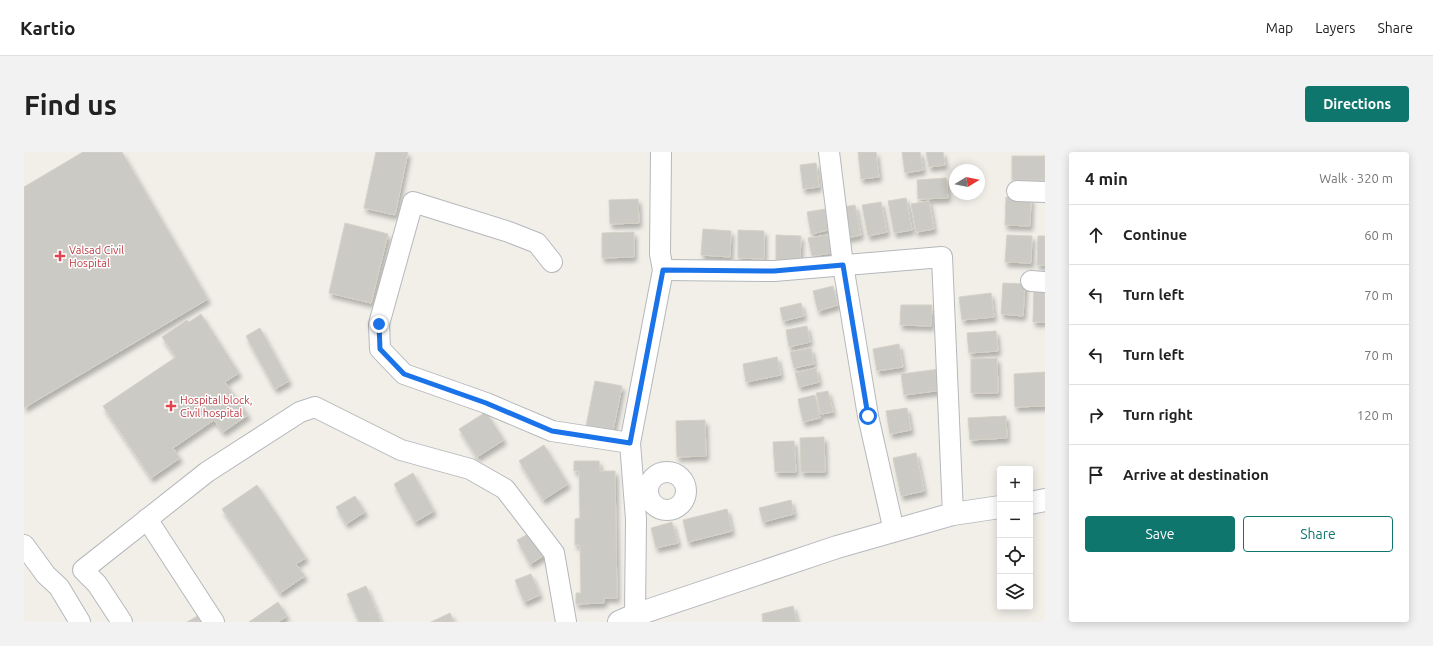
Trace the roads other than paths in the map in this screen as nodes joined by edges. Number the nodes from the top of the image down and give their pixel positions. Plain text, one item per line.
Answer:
1 (661, 152) edge
2 (828, 152) edge
3 (1017, 191) dead end
4 (1045, 192) edge
5 (552, 262) dead end
6 (843, 265) junction
7 (663, 270) junction
8 (630, 443) junction
9 (1045, 500) edge
10 (1033, 502) edge
11 (997, 507) edge
12 (953, 514) junction
13 (147, 519) junction
14 (894, 531) junction
15 (24, 545) edge
16 (627, 618) edge
17 (80, 622) edge
18 (122, 622) edge
19 (214, 622) edge
20 (566, 622) edge

1 - 7 street
2 - 6 street
3 - 4 street
5 - 8 street
6 - 7 street
6 - 12 street
6 - 14 street
7 - 8 street
8 - 16 street
9 - 10 street
11 - 12 street
12 - 14 street
13 - 18 street
13 - 19 street
13 - 20 street
14 - 16 street
15 - 17 street

